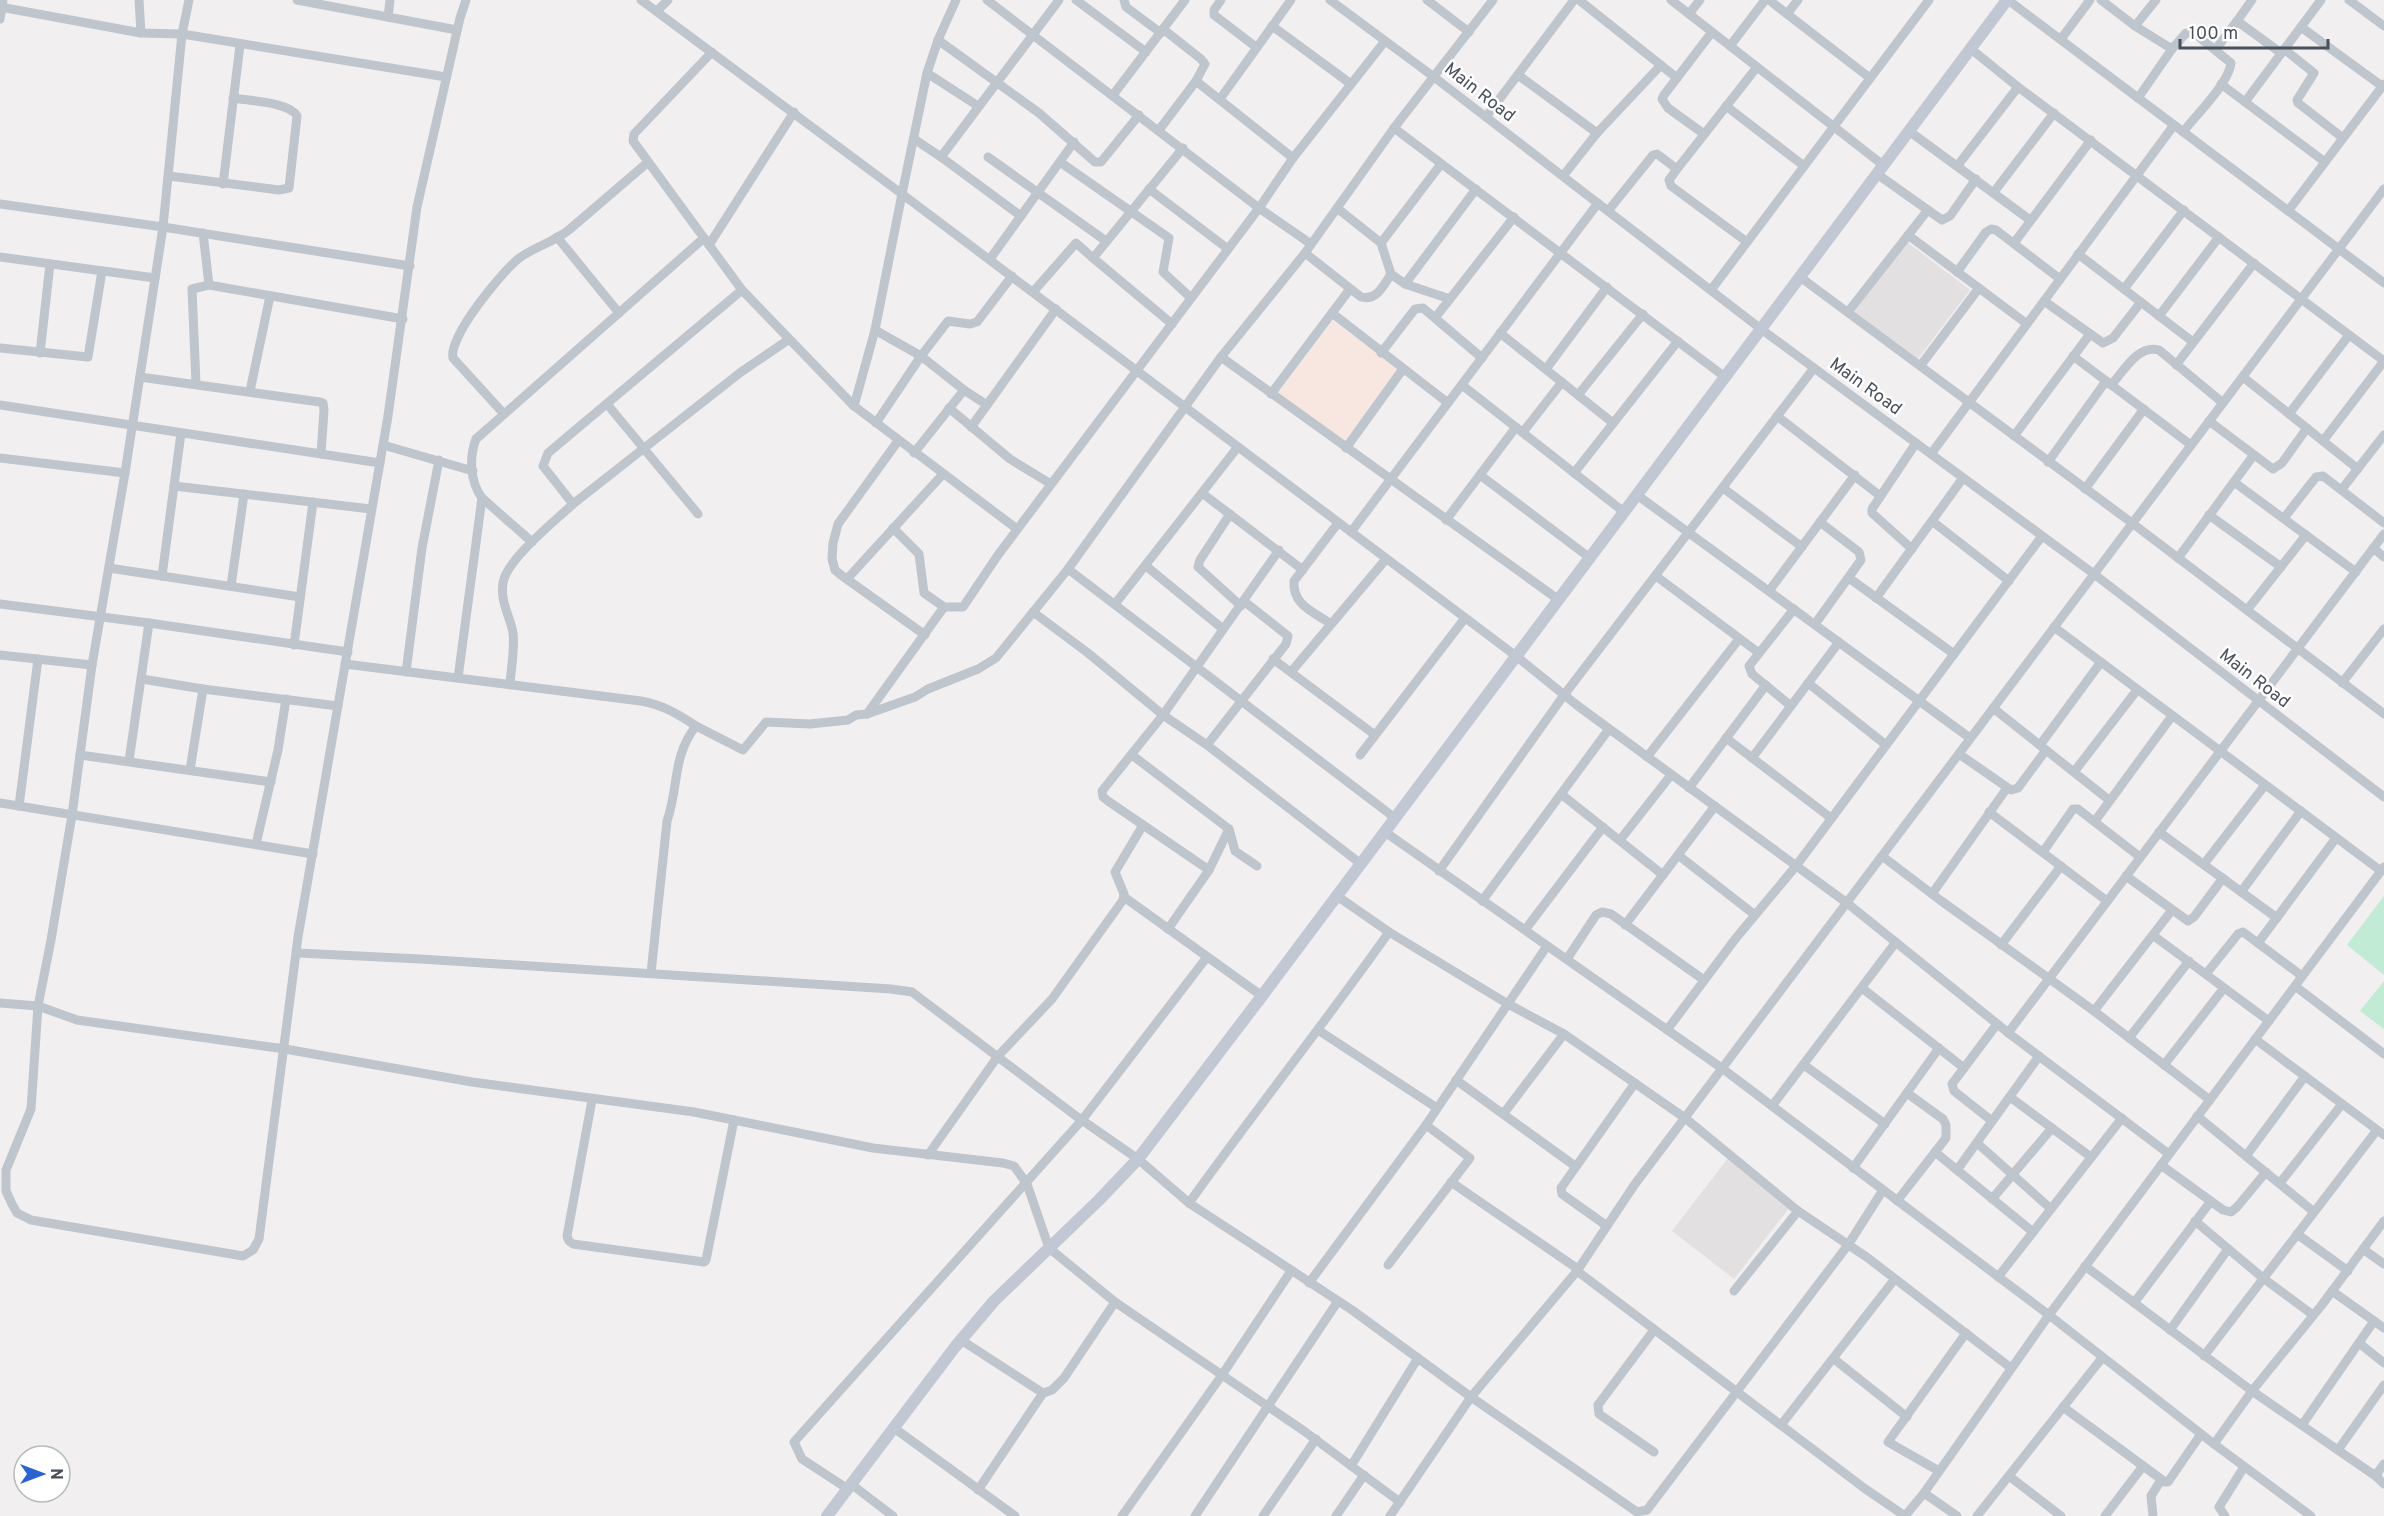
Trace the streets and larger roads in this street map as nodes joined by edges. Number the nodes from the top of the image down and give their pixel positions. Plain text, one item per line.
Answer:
1 (139, 0) edge
2 (189, 0) edge
3 (297, 0) edge
4 (390, 0) edge
5 (466, 0) edge
6 (641, 0) edge
7 (668, 0) edge
8 (956, 0) edge
9 (987, 0) edge
10 (1059, 0) edge
11 (1076, 0) edge
12 (1124, 0) edge
13 (1185, 0) edge
14 (1220, 0) edge
15 (1291, 0) edge
16 (1330, 0) edge
17 (1427, 0) edge
18 (1493, 0) edge
19 (1574, 0) edge
20 (1580, 0) edge
21 (1671, 0) edge
22 (1700, 0) edge
23 (1767, 0) edge
24 (1798, 0) edge
25 (2008, 0) edge
26 (2090, 0) edge
27 (2101, 0) edge
28 (2156, 0) edge
29 (2252, 0) edge
30 (2321, 0) edge
31 (2349, 0) edge
32 (1925, 2) edge
33 (2, 5) edge
34 (657, 11) junction
35 (1689, 14) junction
36 (1787, 14) junction
37 (388, 17) junction
38 (0, 19) edge
39 (2237, 21) junction
40 (1272, 26) junction
41 (2135, 26) junction
42 (2384, 26) edge
43 (2301, 27) junction
44 (457, 30) junction
45 (1162, 31) junction
46 (1469, 32) junction
47 (1712, 32) junction
48 (141, 33) junction
49 (182, 34) junction
50 (1032, 35) junction
51 (2061, 39) junction
52 (938, 40) junction
53 (1385, 41) junction
54 (240, 45) junction
55 (1730, 46) junction
56 (1256, 47) junction
57 (1971, 49) junction
58 (2172, 49) junction
59 (2216, 50) junction
60 (2283, 51) junction
61 (712, 52) junction
62 (1146, 52) junction
63 (1661, 65) junction
64 (1757, 67) junction
65 (927, 74) junction
66 (1518, 75) junction
67 (446, 77) junction
68 (1434, 77) junction
69 (1677, 78) junction
70 (1870, 78) junction
71 (1196, 81) junction
72 (996, 82) junction
73 (1351, 84) junction
74 (2221, 84) junction
75 (2383, 85) edge
76 (2018, 87) junction
77 (1113, 95) junction
78 (233, 98) junction
79 (2138, 98) junction
80 (1220, 99) junction
81 (2245, 102) junction
82 (978, 106) junction
83 (1726, 106) junction
84 (794, 112) junction
85 (2054, 113) junction
86 (1139, 115) junction
87 (1486, 117) junction
88 (2174, 125) junction
89 (1833, 126) junction
90 (1394, 128) junction
91 (1159, 130) junction
92 (1909, 131) junction
93 (2183, 132) junction
94 (1597, 133) junction
95 (1704, 134) junction
96 (2343, 138) junction
97 (914, 139) junction
98 (2091, 140) junction
99 (1074, 142) junction
100 (1182, 148) junction
101 (941, 157) junction
102 (988, 158) dead end
103 (1293, 158) junction
104 (1060, 162) junction
105 (2325, 162) junction
106 (647, 163) junction
107 (1441, 164) junction
108 (1958, 165) junction
109 (1804, 166) junction
110 (1677, 169) junction
111 (1880, 170) junction
112 (2137, 174) junction
113 (169, 176) junction
114 (1563, 176) junction
115 (1976, 179) junction
116 (223, 184) junction
117 (1149, 189) junction
118 (1476, 189) junction
119 (1994, 192) junction
120 (1038, 193) junction
121 (902, 194) junction
122 (2382, 195) edge
123 (1598, 203) junction
124 (0, 204) edge
125 (1259, 208) junction
126 (1337, 208) junction
127 (2184, 210) junction
128 (1131, 211) junction
129 (1608, 211) junction
130 (1927, 211) junction
131 (2288, 211) junction
132 (1022, 216) junction
133 (1514, 217) junction
134 (2030, 220) junction
135 (163, 227) junction
136 (203, 233) junction
137 (1908, 235) junction
138 (557, 237) junction
139 (2219, 237) junction
140 (1106, 241) junction
141 (706, 242) junction
142 (1747, 242) junction
143 (1381, 243) junction
144 (2014, 243) junction
145 (1311, 244) junction
146 (1228, 249) junction
147 (2339, 249) junction
148 (1562, 252) junction
149 (1305, 253) junction
150 (2078, 254) junction
151 (0, 257) edge
152 (1093, 258) junction
153 (990, 260) junction
154 (2254, 263) junction
155 (50, 264) junction
156 (410, 266) junction
157 (102, 271) junction
158 (1957, 272) junction
159 (1391, 274) junction
160 (1012, 276) junction
161 (1800, 277) junction
162 (155, 278) junction
163 (2060, 279) junction
164 (2384, 283) edge
165 (1405, 284) junction
166 (209, 285) junction
167 (1607, 286) junction
168 (1979, 288) junction
169 (1350, 289) junction
170 (2124, 289) junction
171 (1711, 290) junction
172 (742, 291) junction
173 (1033, 292) junction
174 (270, 296) junction
175 (1191, 298) junction
176 (2301, 298) junction
177 (1450, 299) junction
178 (2044, 301) junction
179 (2141, 302) junction
180 (1056, 309) junction
181 (1848, 312) junction
182 (619, 313) junction
183 (1332, 313) junction
184 (1643, 314) junction
185 (2159, 316) junction
186 (1435, 318) junction
187 (403, 319) junction
188 (1172, 324) junction
189 (2027, 324) junction
190 (1761, 329) junction
191 (875, 330) junction
192 (1500, 333) junction
193 (2090, 334) junction
194 (2349, 334) junction
195 (788, 340) junction
196 (1678, 341) junction
197 (2193, 342) junction
198 (0, 348) edge
199 (1381, 352) junction
200 (40, 353) junction
201 (921, 356) junction
202 (2073, 356) junction
203 (1221, 357) junction
204 (1482, 358) junction
205 (2384, 361) edge
206 (1921, 365) junction
207 (2176, 365) junction
208 (1814, 368) junction
209 (1402, 369) junction
210 (1546, 369) junction
211 (1137, 370) junction
212 (2243, 376) junction
213 (140, 377) junction
214 (1725, 377) junction
215 (1562, 382) junction
216 (2109, 383) junction
217 (196, 384) junction
218 (1462, 385) junction
219 (964, 390) junction
220 (250, 391) junction
221 (1272, 394) junction
222 (1578, 395) junction
223 (1969, 402) junction
224 (1448, 403) junction
225 (2223, 403) junction
226 (607, 404) junction
227 (0, 405) edge
228 (987, 405) junction
229 (854, 406) junction
230 (1184, 406) junction
231 (949, 408) junction
232 (2144, 409) junction
233 (504, 414) junction
234 (2289, 414) junction
235 (1777, 416) junction
236 (2209, 421) junction
237 (876, 423) junction
238 (1613, 423) junction
239 (133, 425) junction
240 (971, 427) junction
241 (2307, 428) junction
242 (1519, 430) junction
243 (181, 433) junction
244 (2384, 435) edge
245 (2014, 436) junction
246 (898, 441) junction
247 (2323, 441) junction
248 (1916, 443) junction
249 (383, 445) junction
250 (2191, 445) junction
251 (644, 448) junction
252 (1237, 448) junction
253 (1346, 448) junction
254 (914, 453) junction
255 (321, 454) junction
256 (1930, 454) junction
257 (2253, 456) junction
258 (0, 458) edge
259 (439, 460) junction
260 (2048, 462) junction
261 (380, 464) junction
262 (2358, 469) junction
263 (472, 471) junction
264 (125, 473) junction
265 (1574, 473) junction
266 (943, 474) junction
267 (1480, 475) junction
268 (1855, 475) junction
269 (1963, 478) junction
270 (1390, 480) junction
271 (2234, 482) junction
272 (1051, 484) junction
273 (174, 486) junction
274 (1723, 488) junction
275 (2085, 489) junction
276 (2342, 489) junction
277 (1202, 493) junction
278 (244, 494) junction
279 (1637, 495) junction
280 (1879, 495) junction
281 (482, 498) junction
282 (313, 502) junction
283 (573, 504) junction
284 (371, 509) junction
285 (1624, 512) junction
286 (698, 514) dead end
287 (1230, 514) junction
288 (2209, 515) junction
289 (2284, 518) junction
290 (1446, 520) junction
291 (1932, 521) junction
292 (1820, 522) junction
293 (1338, 523) junction
294 (2132, 523) junction
295 (2384, 523) edge
296 (893, 528) junction
297 (1017, 529) junction
298 (1351, 532) junction
299 (1689, 532) junction
300 (2384, 534) edge
301 (2306, 535) junction
302 (2042, 536) junction
303 (532, 542) junction
304 (1802, 547) junction
305 (2373, 548) junction
306 (1912, 549) junction
307 (1279, 550) junction
308 (2384, 557) edge
309 (1590, 558) junction
310 (2178, 558) junction
311 (1386, 559) junction
312 (1146, 566) junction
313 (2281, 567) junction
314 (109, 568) junction
315 (1068, 569) junction
316 (1303, 570) junction
317 (2356, 572) junction
318 (2094, 574) junction
319 (162, 576) junction
320 (1656, 576) junction
321 (1849, 578) junction
322 (847, 579) junction
323 (2008, 581) junction
324 (231, 586) junction
325 (1769, 591) junction
326 (300, 597) junction
327 (1876, 598) junction
328 (1558, 600) junction
329 (0, 604) edge
330 (1115, 604) junction
331 (1243, 604) junction
332 (944, 607) junction
333 (1794, 609) junction
334 (2247, 610) junction
335 (1033, 612) junction
336 (101, 618) junction
337 (1465, 618) junction
338 (149, 622) junction
339 (1331, 624) junction
340 (1815, 624) junction
341 (2054, 627) junction
342 (1223, 629) junction
343 (2384, 629) edge
344 (925, 635) junction
345 (1739, 639) junction
346 (1839, 642) junction
347 (294, 645) junction
348 (2297, 649) junction
349 (348, 652) junction
350 (1759, 653) junction
351 (1954, 654) junction
352 (0, 655) edge
353 (1516, 656) junction
354 (38, 659) junction
355 (1274, 659) junction
356 (2101, 662) junction
357 (345, 664) junction
358 (92, 665) junction
359 (1197, 665) junction
360 (406, 672) junction
361 (1291, 672) junction
362 (458, 678) junction
363 (142, 679) junction
364 (2342, 682) junction
365 (1808, 683) junction
366 (510, 685) junction
367 (1766, 685) junction
368 (203, 689) junction
369 (2137, 690) junction
370 (1564, 695) junction
371 (286, 699) junction
372 (1241, 699) junction
373 (1919, 701) junction
374 (2258, 701) junction
375 (338, 706) junction
376 (1791, 706) junction
377 (1994, 708) junction
378 (2382, 708) edge
379 (867, 714) junction
380 (1163, 715) junction
381 (2172, 716) junction
382 (696, 726) junction
383 (1609, 729) junction
384 (1375, 735) junction
385 (1726, 738) junction
386 (1970, 738) junction
387 (1207, 745) junction
388 (1886, 745) junction
389 (2043, 748) junction
390 (2220, 752) junction
391 (1959, 754) junction
392 (80, 755) junction
393 (1132, 755) junction
394 (1360, 755) dead end
395 (1647, 757) junction
396 (1752, 758) junction
397 (129, 761) junction
398 (190, 770) junction
399 (2074, 772) junction
400 (1671, 775) junction
401 (271, 782) junction
402 (2265, 785) junction
403 (1689, 788) junction
404 (2007, 788) junction
405 (1561, 794) junction
406 (2384, 797) edge
407 (2109, 800) junction
408 (0, 803) edge
409 (19, 806) junction
410 (1715, 806) junction
411 (2301, 811) junction
412 (1989, 812) junction
413 (72, 815) junction
414 (1395, 818) junction
415 (1831, 818) junction
416 (2095, 821) junction
417 (1143, 825) junction
418 (1603, 826) junction
419 (1229, 829) junction
420 (1385, 832) junction
421 (2159, 832) junction
422 (2336, 838) junction
423 (1620, 840) junction
424 (256, 844) junction
425 (2043, 852) junction
426 (313, 854) junction
427 (1678, 855) junction
428 (1882, 856) junction
429 (2140, 857) junction
430 (1361, 864) junction
431 (2204, 864) junction
432 (1257, 866) dead end
433 (1796, 866) junction
434 (2061, 866) junction
435 (2383, 869) edge
436 (1209, 870) junction
437 (1439, 871) junction
438 (1663, 874) junction
439 (2126, 876) junction
440 (2223, 878) junction
441 (2241, 892) junction
442 (1932, 894) junction
443 (1337, 896) junction
444 (1124, 897) junction
445 (1482, 901) junction
446 (2107, 901) junction
447 (1847, 903) junction
448 (2172, 910) junction
449 (1755, 915) junction
450 (2277, 918) junction
451 (1625, 924) junction
452 (1168, 929) junction
453 (1525, 930) junction
454 (1389, 932) junction
455 (2154, 936) junction
456 (1896, 942) junction
457 (2258, 943) junction
458 (1547, 945) junction
459 (2001, 945) junction
460 (297, 953) junction
461 (1207, 957) junction
462 (1567, 959) junction
463 (2189, 961) junction
464 (651, 973) junction
465 (2206, 974) junction
466 (2302, 976) junction
467 (2048, 979) junction
468 (1704, 980) junction
469 (2295, 986) junction
470 (1862, 987) junction
471 (2224, 987) junction
472 (1262, 996) junction
473 (0, 1003) edge
474 (1508, 1004) junction
475 (38, 1006) junction
476 (2094, 1011) junction
477 (2269, 1021) junction
478 (1997, 1024) junction
479 (1317, 1030) junction
480 (1667, 1030) junction
481 (2008, 1033) junction
482 (1564, 1034) junction
483 (2129, 1038) junction
484 (2255, 1039) junction
485 (1939, 1048) junction
486 (285, 1049) junction
487 (2384, 1054) edge
488 (998, 1056) junction
489 (2039, 1056) junction
490 (1804, 1065) junction
491 (2164, 1065) junction
492 (1964, 1068) junction
493 (1723, 1069) junction
494 (2305, 1076) junction
495 (1456, 1080) junction
496 (1635, 1083) junction
497 (1907, 1093) junction
498 (2010, 1097) junction
499 (592, 1100) junction
500 (2210, 1100) junction
501 (2342, 1104) junction
502 (1772, 1106) junction
503 (1437, 1108) junction
504 (1504, 1113) junction
505 (2197, 1116) junction
506 (1685, 1118) junction
507 (2122, 1118) junction
508 (734, 1120) junction
509 (1082, 1120) junction
510 (1992, 1121) junction
511 (1885, 1124) junction
512 (1426, 1125) junction
513 (2052, 1128) junction
514 (2381, 1132) edge
515 (1977, 1143) junction
516 (1935, 1152) junction
517 (2169, 1154) junction
518 (928, 1155) junction
519 (2246, 1156) junction
520 (2091, 1157) junction
521 (1138, 1159) junction
522 (2161, 1165) junction
523 (1575, 1166) junction
524 (1853, 1168) junction
525 (1957, 1170) junction
526 (2266, 1172) junction
527 (2013, 1175) junction
528 (1451, 1182) junction
529 (2280, 1183) junction
530 (1027, 1184) junction
531 (1884, 1190) junction
532 (1992, 1199) junction
533 (1897, 1201) junction
534 (2211, 1201) junction
535 (1189, 1203) junction
536 (2051, 1209) junction
537 (1798, 1211) junction
538 (2314, 1212) junction
539 (2195, 1221) junction
540 (2384, 1221) edge
541 (1607, 1226) junction
542 (2033, 1232) junction
543 (2297, 1234) junction
544 (1848, 1245) junction
545 (1049, 1248) junction
546 (2228, 1249) junction
547 (2363, 1249) junction
548 (2384, 1264) edge
549 (1388, 1265) dead end
550 (2085, 1266) junction
551 (1577, 1270) junction
552 (2348, 1270) junction
553 (1292, 1271) junction
554 (1998, 1277) junction
555 (2264, 1278) junction
556 (1894, 1280) junction
557 (1309, 1283) junction
558 (1734, 1291) dead end
559 (2332, 1291) junction
560 (1338, 1301) junction
561 (1115, 1302) junction
562 (2134, 1303) junction
563 (2049, 1315) junction
564 (2313, 1316) junction
565 (2374, 1322) junction
566 (2384, 1328) edge
567 (1654, 1330) junction
568 (2170, 1330) junction
569 (1966, 1333) junction
570 (961, 1340) junction
571 (2359, 1343) junction
572 (2204, 1356) junction
573 (1418, 1358) junction
574 (2102, 1358) junction
575 (1833, 1359) junction
576 (2384, 1363) edge
577 (2012, 1368) junction
578 (1222, 1375) junction
579 (2384, 1385) edge
580 (2252, 1391) junction
581 (1735, 1392) junction
582 (1043, 1393) junction
583 (1471, 1396) junction
584 (1269, 1407) junction
585 (2063, 1407) junction
586 (1907, 1417) junction
587 (1781, 1425) junction
588 (2302, 1425) junction
589 (894, 1428) junction
590 (2200, 1434) junction
591 (1316, 1439) junction
592 (2214, 1444) junction
593 (2338, 1450) junction
594 (1654, 1452) dead end
595 (2384, 1464) edge
596 (1351, 1466) junction
597 (2143, 1466) junction
598 (2244, 1467) junction
599 (1939, 1471) junction
600 (1364, 1475) junction
601 (2009, 1476) junction
602 (2161, 1480) junction
603 (2381, 1480) edge
604 (850, 1486) junction
605 (978, 1490) junction
606 (1924, 1493) junction
607 (1400, 1502) junction
608 (1338, 1513) edge
609 (1643, 1514) edge
610 (827, 1516) edge
611 (893, 1516) edge
612 (1015, 1516) edge
613 (1122, 1516) edge
614 (1195, 1516) edge
615 (1263, 1516) edge
616 (1350, 1516) edge
617 (1390, 1516) edge
618 (1905, 1516) edge
619 (1956, 1516) edge
620 (1977, 1516) edge
621 (2061, 1516) edge
622 (2105, 1516) edge
623 (2153, 1516) edge
624 (2225, 1516) edge
625 (2311, 1516) edge

1 - 48 street
2 - 49 street
3 - 37 street
4 - 37 street
5 - 44 street
6 - 34 street
7 - 34 street
8 - 52 street
9 - 50 street
10 - 50 street
11 - 62 street
12 - 45 street
13 - 45 street
14 - 56 street
15 - 40 street
16 - 53 street, Main Road
17 - 46 street
18 - 46 street
19 - 66 street
20 - 63 street
21 - 35 street
22 - 35 street
23 - 36 street
23 - 55 street
24 - 36 street
25 - 51 street
25 - 57 street
26 - 51 street
27 - 41 street
28 - 41 street
29 - 39 street
30 - 43 street
31 - 42 street
32 - 70 street
33 - 38 street
33 - 48 street
34 - 61 street
35 - 47 street
36 - 70 street
37 - 44 street
39 - 59 street
39 - 60 street
40 - 56 street
40 - 73 street
41 - 58 street
43 - 60 street
43 - 75 street
44 - 67 street
45 - 62 street
45 - 71 street
46 - 68 street
47 - 55 street
47 - 69 street
48 - 49 street
49 - 54 street
49 - 113 street
50 - 72 street
50 - 77 street
51 - 79 street
52 - 65 street
52 - 72 street
53 - 68 street, Main Road
53 - 73 street
54 - 67 street
54 - 78 street
55 - 64 street
56 - 80 street
57 - 76 street
57 - 92 street
58 - 59 street
58 - 79 street
59 - 74 street
60 - 81 street
60 - 96 street
61 - 84 street
61 - 106 street
62 - 77 street
63 - 69 street
63 - 94 street
64 - 83 street
64 - 89 street
65 - 82 street
65 - 97 street
66 - 87 street
66 - 94 street
67 - 156 street
68 - 87 street, Main Road
68 - 90 street
69 - 95 street
70 - 89 street
71 - 80 street
71 - 91 street
72 - 82 street
72 - 99 street
73 - 103 street
74 - 81 street
74 - 93 street
75 - 96 street
76 - 85 street
76 - 108 street
77 - 86 street
78 - 116 street
78 - 116 street
79 - 88 street
80 - 103 street
81 - 105 street
82 - 101 street
83 - 95 street
83 - 109 street
84 - 121 street
84 - 141 street
85 - 98 street
85 - 119 street
86 - 91 street
86 - 99 street
87 - 114 street, Main Road
88 - 93 street
88 - 112 street
89 - 109 street
89 - 111 street
90 - 107 street
90 - 126 street
91 - 100 street
92 - 108 street
92 - 111 street
93 - 131 street
94 - 114 street
95 - 110 street
96 - 105 street
97 - 101 street
97 - 121 street
98 - 112 street
98 - 134 street
99 - 104 street
100 - 117 street
100 - 125 street
101 - 132 street
102 - 120 street
103 - 125 street
104 - 120 street
104 - 128 street
105 - 131 street
106 - 138 street
106 - 141 street
107 - 118 street
107 - 143 street
108 - 115 street
109 - 142 street
110 - 129 street
110 - 142 street
111 - 130 street
111 - 161 street
112 - 127 street
112 - 150 street
113 - 116 street
113 - 135 street
114 - 123 street, Main Road
115 - 119 street
115 - 130 street
117 - 128 street
117 - 146 street
118 - 133 street
118 - 165 street
119 - 134 street
120 - 132 street
120 - 140 street
121 - 153 street
121 - 191 street
122 - 147 street
123 - 129 street, Main Road
123 - 148 street
124 - 135 street
125 - 145 street
125 - 146 street
126 - 143 street
126 - 145 street
127 - 139 street
127 - 170 street
128 - 140 street
128 - 175 street
129 - 171 street, Main Road
130 - 137 street
131 - 147 street
132 - 153 street
133 - 148 street
133 - 177 street
134 - 144 street
135 - 136 street
135 - 162 street
136 - 156 street
136 - 166 street
137 - 158 street
137 - 181 street
138 - 182 street
138 - 233 street
139 - 154 street
139 - 185 street
140 - 152 street
141 - 172 street
141 - 182 street
142 - 171 street
143 - 159 street
144 - 158 street
144 - 163 street
145 - 149 street
146 - 175 street
147 - 164 street
147 - 176 street
148 - 167 street
148 - 192 street
149 - 169 street
149 - 203 street
150 - 163 street
150 - 170 street
151 - 155 street
152 - 173 street
152 - 188 street
153 - 160 street
154 - 176 street
154 - 197 street
155 - 157 street
155 - 200 street
156 - 187 street
157 - 162 street
157 - 200 street
158 - 168 street
159 - 165 street
159 - 169 street
160 - 173 street
160 - 201 street
161 - 181 street
161 - 190 street
162 - 213 street
163 - 178 street
165 - 177 street
166 - 174 street
166 - 217 street
167 - 184 street
167 - 210 street
168 - 189 street
168 - 206 street
169 - 183 street
170 - 179 street
171 - 190 street, Main Road
172 - 195 street
172 - 226 street
173 - 180 street
174 - 187 street
174 - 220 street
175 - 188 street
176 - 194 street
176 - 212 street
177 - 186 street
178 - 189 street
178 - 193 street
179 - 185 street
179 - 193 street
180 - 211 street
180 - 228 street
181 - 206 street
182 - 233 street
183 - 199 street
183 - 221 street
184 - 196 street
184 - 222 street
185 - 197 street
186 - 199 street
186 - 204 street
187 - 249 street
188 - 211 street
189 - 223 street
190 - 208 street, Main Road
190 - 214 street
191 - 201 street
191 - 229 street
192 - 204 street
192 - 210 street
193 - 202 street
194 - 205 street
194 - 234 street
195 - 229 street
195 - 251 street
196 - 214 street
196 - 238 street
197 - 207 street
198 - 200 street
199 - 209 street
201 - 219 street
201 - 237 street
202 - 216 street
202 - 245 street
203 - 221 street
203 - 230 street
204 - 218 street
205 - 247 street
206 - 223 street
207 - 216 street
207 - 225 street
208 - 235 street
208 - 248 street, Main Road
209 - 224 street
209 - 253 street
210 - 215 street
211 - 230 street
211 - 272 street
212 - 225 street
212 - 234 street
213 - 217 street
213 - 239 street
214 - 279 street
215 - 222 street
215 - 242 street
216 - 232 street
216 - 260 street
217 - 220 street
218 - 224 street
218 - 242 street
219 - 228 street
219 - 231 street
220 - 255 street
221 - 253 street
222 - 238 street
223 - 245 street
223 - 256 street
224 - 270 street
225 - 236 street
226 - 251 street
226 - 283 street
227 - 239 street
228 - 240 street
229 - 237 street
230 - 252 street
230 - 315 street
231 - 240 street
231 - 254 street
232 - 250 street
232 - 275 street
233 - 263 street
234 - 241 street
235 - 268 street
235 - 274 street
236 - 250 street
236 - 257 street
237 - 246 street
238 - 265 street
239 - 243 street
239 - 264 street
240 - 272 street
241 - 247 street
241 - 257 street
242 - 265 street
242 - 267 street
243 - 255 street
243 - 273 street
244 - 262 street
245 - 260 street
246 - 254 street
246 - 322 street
247 - 262 street
248 - 256 street, Main Road
248 - 280 street
249 - 259 street
249 - 261 street
250 - 294 street
251 - 283 street
251 - 286 street
252 - 277 street
252 - 293 street
253 - 270 street
254 - 266 street
255 - 261 street
256 - 269 street, Main Road
257 - 271 street
258 - 264 street
259 - 263 street
259 - 360 street
260 - 275 street
261 - 284 street
262 - 276 street
263 - 281 street
264 - 314 street
265 - 285 street
266 - 296 street
266 - 297 street
267 - 290 street
267 - 309 street
268 - 280 street
268 - 292 street
269 - 291 street
269 - 302 street, Main Road
270 - 290 street
270 - 298 street
271 - 288 street
271 - 289 street
272 - 297 street
273 - 278 street
273 - 319 street
274 - 299 street
274 - 304 street
275 - 294 street
276 - 289 street
276 - 295 street
277 - 287 street
277 - 312 street
278 - 282 street
278 - 324 street
279 - 285 street
279 - 299 street
280 - 306 street
281 - 303 street
281 - 362 street
282 - 284 street
282 - 326 street
283 - 303 street
284 - 349 street
285 - 309 street
287 - 307 street
287 - 331 street
288 - 310 street
288 - 313 street
289 - 301 street
290 - 328 street
291 - 306 street
291 - 323 street
292 - 304 street
292 - 321 street
293 - 298 street
293 - 316 street
294 - 310 street
294 - 318 street
296 - 322 street
296 - 332 street
297 - 332 street
298 - 311 street
299 - 320 street
299 - 325 street
300 - 305 street
301 - 313 street
301 - 317 street
302 - 318 street, Main Road
302 - 323 street
303 - 366 street
304 - 325 street
305 - 308 street
305 - 317 street
306 - 327 street
307 - 316 street
307 - 331 street
309 - 328 street
310 - 334 street
311 - 337 street
311 - 339 street
312 - 330 street
312 - 342 street
313 - 334 street
314 - 319 street
314 - 336 street
315 - 330 street
315 - 335 street
316 - 339 street
317 - 348 street
318 - 341 street
318 - 374 street, Main Road
319 - 324 street
320 - 345 street
320 - 370 street
321 - 327 street
321 - 340 street
322 - 344 street
323 - 351 street
324 - 326 street
325 - 333 street
326 - 347 street
327 - 351 street
328 - 353 street
329 - 336 street
330 - 359 street
331 - 342 street
331 - 355 street
332 - 344 street
333 - 340 street
333 - 350 street
334 - 348 street
335 - 379 street
335 - 380 street
336 - 338 street
336 - 358 street
337 - 353 street
337 - 384 street
338 - 347 street
338 - 363 street
339 - 361 street
340 - 346 street
341 - 356 street
341 - 377 street
342 - 359 street
343 - 364 street
344 - 379 street
345 - 350 street
345 - 395 street
346 - 365 street
346 - 373 street
347 - 349 street
348 - 364 street
348 - 374 street
349 - 357 street
350 - 367 street
351 - 373 street
352 - 354 street
353 - 370 street
353 - 414 street
354 - 358 street
354 - 409 street
355 - 361 street
355 - 372 street
356 - 369 street
356 - 389 street
357 - 360 street
357 - 375 street
358 - 392 street
359 - 372 street
359 - 380 street
360 - 362 street
361 - 384 street
362 - 366 street
363 - 368 street
363 - 397 street
364 - 378 street
365 - 376 street
365 - 388 street
366 - 382 street
367 - 376 street
367 - 385 street
368 - 371 street
368 - 398 street
369 - 381 street
369 - 399 street
370 - 383 street
370 - 437 street
371 - 375 street
371 - 401 street
372 - 387 street
372 - 414 street
373 - 386 street
373 - 388 street
374 - 390 street
374 - 406 street, Main Road
375 - 426 street
376 - 396 street
377 - 386 street
377 - 389 street
379 - 382 street
380 - 387 street
380 - 393 street
381 - 390 street
381 - 407 street
382 - 464 street
383 - 395 street
383 - 405 street
384 - 394 street
385 - 396 street
385 - 403 street
386 - 391 street
387 - 430 street
388 - 415 street
389 - 399 street
389 - 404 street
390 - 402 street
390 - 421 street
391 - 404 street
391 - 428 street
392 - 397 street
392 - 413 street
393 - 417 street
393 - 419 street
395 - 400 street
396 - 415 street
397 - 398 street
398 - 401 street
399 - 407 street
400 - 403 street
400 - 423 street
401 - 424 street
402 - 411 street
402 - 431 street
403 - 410 street
404 - 412 street
405 - 418 street
405 - 445 street
407 - 416 street
408 - 409 street
409 - 413 street
410 - 427 street
410 - 433 street
411 - 422 street
411 - 441 street
412 - 425 street
412 - 442 street
413 - 424 street
413 - 475 street
414 - 420 street
415 - 433 street
416 - 425 street
416 - 429 street
417 - 436 street
417 - 444 street
418 - 423 street
418 - 453 street
419 - 432 street
419 - 436 street
420 - 430 street
420 - 437 street
421 - 429 street
421 - 431 street
422 - 435 street
422 - 450 street
423 - 438 street
424 - 426 street
425 - 434 street
426 - 460 street
427 - 438 street
427 - 449 street
428 - 442 street
428 - 447 street
429 - 439 street
430 - 443 street
431 - 440 street
433 - 447 street
433 - 449 street
434 - 446 street
434 - 459 street
435 - 466 street
436 - 452 street
437 - 445 street
438 - 451 street
439 - 446 street
439 - 448 street
440 - 441 street
440 - 448 street
441 - 450 street
442 - 459 street
443 - 454 street
443 - 472 street
444 - 452 street
444 - 488 street
445 - 453 street
446 - 467 street
447 - 456 street
447 - 493 street
448 - 455 street
449 - 468 street
450 - 457 street
451 - 462 street
451 - 468 street
452 - 461 street
453 - 458 street
454 - 474 street
454 - 479 street
455 - 463 street
455 - 476 street
456 - 470 street
456 - 478 street
457 - 465 street
457 - 466 street
458 - 462 street
458 - 474 street
459 - 467 street
460 - 464 street
460 - 486 street
461 - 472 street
461 - 509 street
462 - 480 street
463 - 465 street
463 - 483 street
464 - 488 street
465 - 471 street
466 - 469 street
467 - 476 street
467 - 481 street
468 - 480 street
469 - 477 street
469 - 487 street
470 - 485 street
470 - 490 street
471 - 477 street
471 - 491 street
472 - 521 street
473 - 475 street
474 - 482 street
474 - 495 street
475 - 486 street
475 - 486 street
476 - 483 street
477 - 484 street
478 - 481 street
478 - 492 street
479 - 503 street
479 - 535 street
480 - 493 street
481 - 489 street
482 - 496 street
482 - 504 street
483 - 491 street
484 - 494 street
484 - 500 street
485 - 492 street
485 - 497 street
486 - 499 street
488 - 509 street
488 - 518 street
489 - 498 street
489 - 507 street
490 - 502 street
490 - 511 street
491 - 500 street
492 - 510 street
493 - 502 street
493 - 506 street
494 - 501 street
494 - 519 street
495 - 503 street
495 - 504 street
496 - 506 street
496 - 523 street
497 - 511 street
497 - 516 street
498 - 510 street
498 - 513 street
499 - 508 street
499 - 508 street
500 - 505 street
501 - 514 street
501 - 529 street
502 - 524 street
503 - 512 street
504 - 523 street
505 - 517 street
505 - 519 street
506 - 537 street
506 - 541 street
507 - 517 street
507 - 520 street
508 - 518 street
509 - 521 street
509 - 530 street
510 - 515 street
511 - 524 street
512 - 528 street
512 - 557 street
513 - 520 street
513 - 527 street
514 - 538 street
515 - 525 street
515 - 527 street
516 - 525 street
516 - 533 street
517 - 522 street
518 - 530 street
519 - 526 street
520 - 536 street
521 - 535 street
521 - 545 street
522 - 534 street
522 - 550 street
523 - 541 street
524 - 531 street
525 - 532 street
526 - 529 street
526 - 534 street
527 - 532 street
527 - 536 street
528 - 549 street
528 - 551 street
529 - 538 street
530 - 545 street
530 - 604 street
531 - 533 street
531 - 544 street
532 - 542 street
533 - 554 street
534 - 539 street
535 - 553 street
536 - 542 street
537 - 544 street
537 - 558 street
538 - 543 street
539 - 546 street
539 - 562 street
540 - 547 street
541 - 551 street
542 - 554 street
543 - 552 street
543 - 555 street
544 - 556 street
544 - 581 street
545 - 561 street
545 - 570 street
546 - 555 street
546 - 568 street
547 - 548 street
547 - 552 street
550 - 562 street
550 - 563 street
551 - 567 street
551 - 583 street
552 - 559 street
553 - 557 street
553 - 578 street
554 - 563 street
555 - 564 street
555 - 572 street
556 - 569 street
556 - 575 street
557 - 560 street
559 - 564 street
559 - 565 street
560 - 573 street
560 - 584 street
561 - 578 street
561 - 582 street
562 - 568 street
563 - 574 street
563 - 577 street
564 - 580 street
565 - 566 street
565 - 571 street
567 - 581 street
567 - 594 street
568 - 572 street
569 - 577 street
569 - 586 street
570 - 582 street
570 - 589 street
571 - 576 street
571 - 588 street
572 - 580 street
573 - 583 street
573 - 596 street
574 - 585 street
574 - 590 street
575 - 586 street
575 - 587 street
577 - 599 street
578 - 584 street
578 - 613 street
579 - 593 street
580 - 588 street
580 - 592 street
581 - 587 street
581 - 609 street
582 - 605 street
583 - 607 street
583 - 609 street
584 - 591 street
584 - 614 street
585 - 597 street
585 - 601 street
586 - 599 street
587 - 618 street
588 - 593 street
589 - 604 street
589 - 605 street
590 - 592 street
590 - 602 street
591 - 596 street
591 - 615 street
592 - 598 street
593 - 603 street
595 - 603 street
596 - 600 street
597 - 602 street
597 - 622 street
598 - 624 street
598 - 625 street
599 - 606 street
600 - 607 street
600 - 608 street
601 - 620 street
601 - 621 street
602 - 623 street
604 - 610 street
604 - 611 street
605 - 612 street
606 - 618 street
606 - 619 street
607 - 617 street
608 - 616 street

